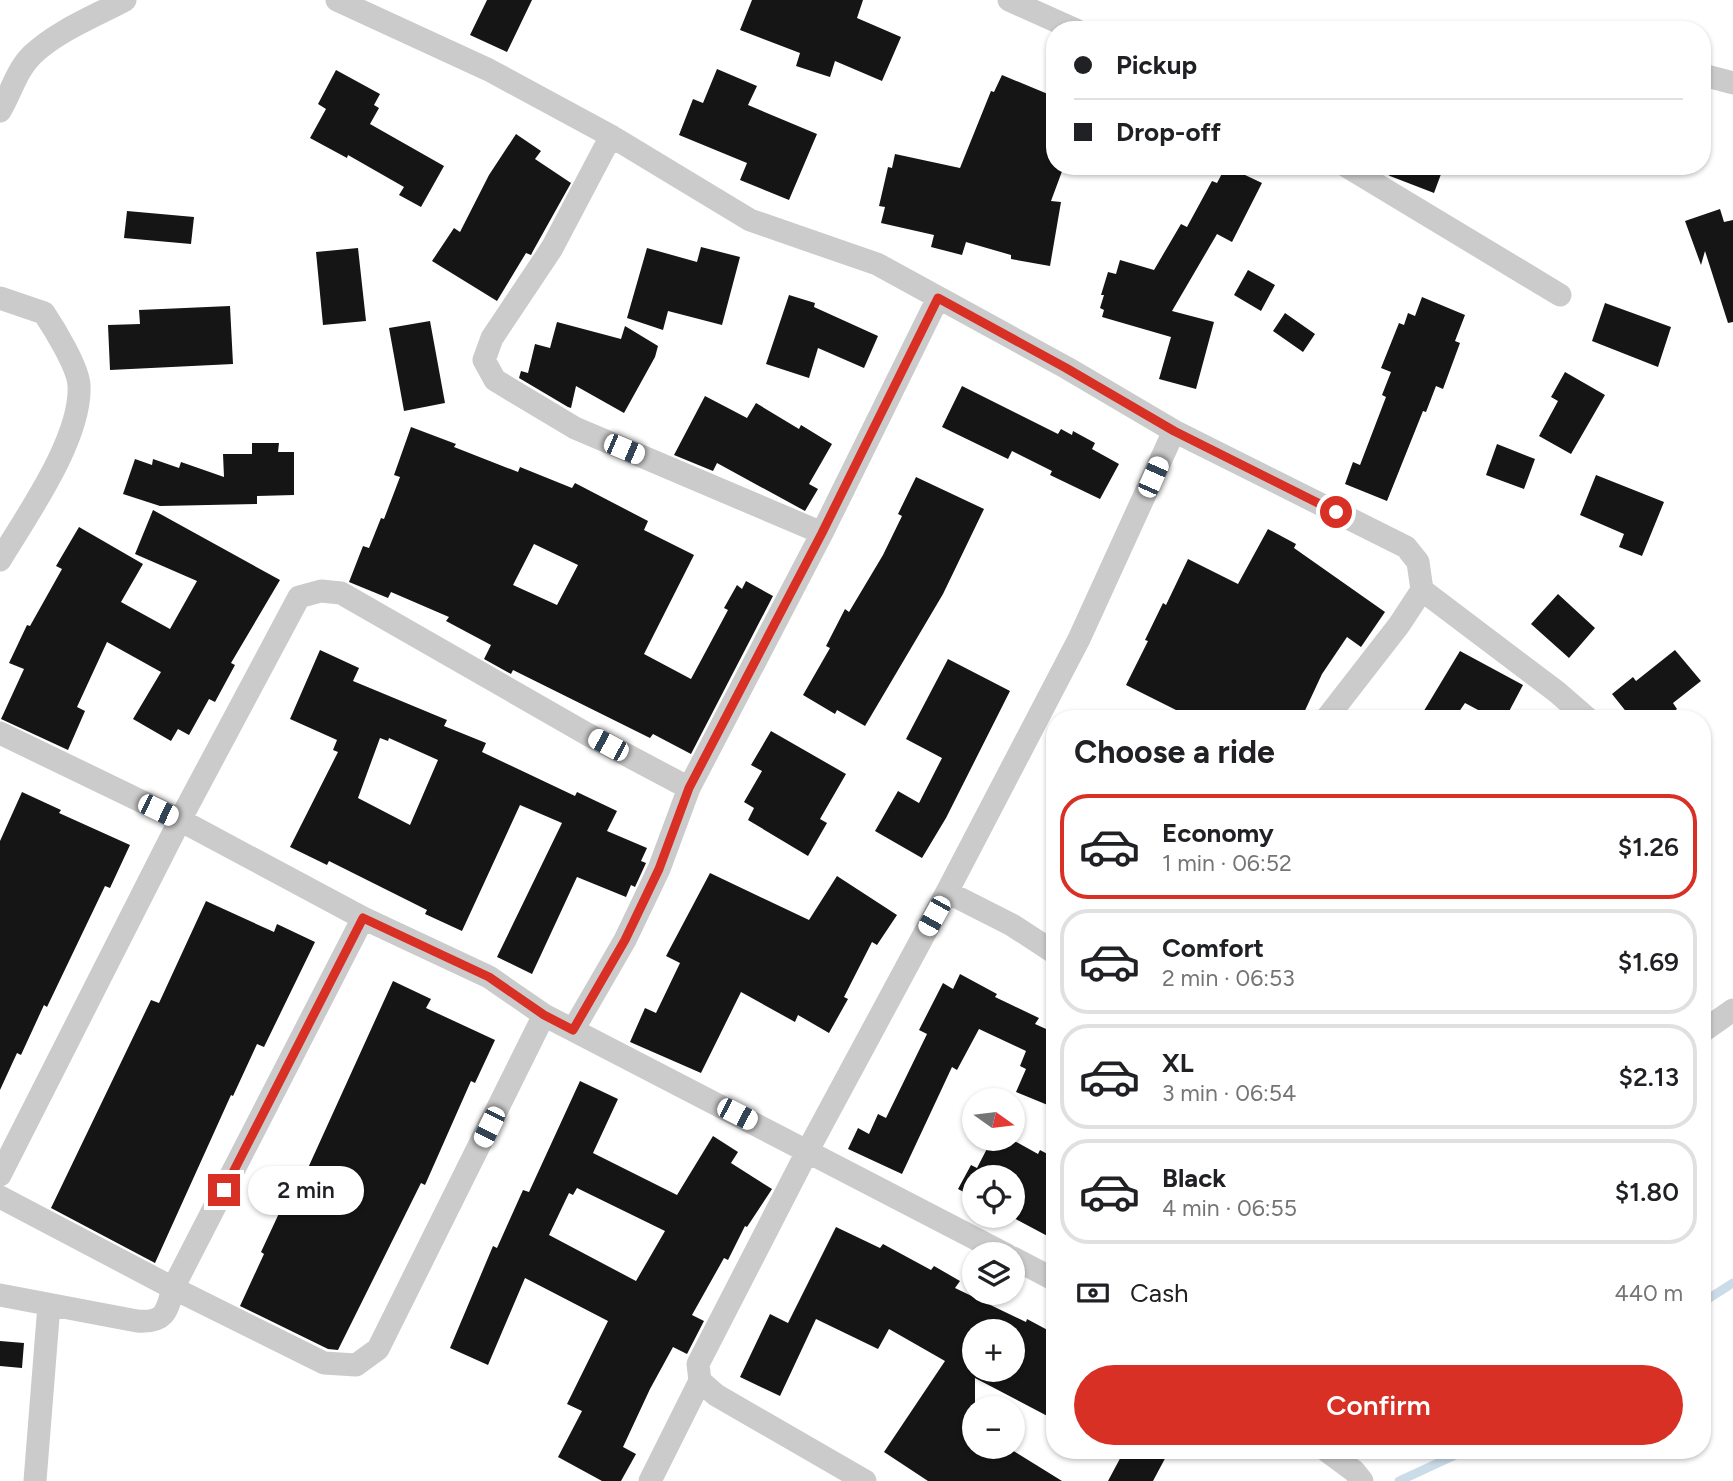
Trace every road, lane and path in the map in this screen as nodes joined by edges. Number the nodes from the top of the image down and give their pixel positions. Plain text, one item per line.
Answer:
1 (125, 0) edge
2 (337, 0) edge
3 (1009, 0) edge
4 (1056, 21) edge
5 (1711, 77) edge
6 (1733, 83) edge
7 (0, 111) edge
8 (611, 136) junction
9 (1361, 175) edge
10 (1560, 295) dead end
11 (938, 298) junction
12 (0, 299) edge
13 (1174, 431) junction
14 (822, 533) junction
15 (0, 560) edge
16 (1422, 590) junction
17 (1333, 710) edge
18 (1578, 710) edge
19 (0, 733) edge
20 (689, 788) junction
21 (180, 820) junction
22 (947, 892) junction
23 (363, 918) junction
24 (1046, 947) edge
25 (1733, 1010) edge
26 (544, 1015) junction
27 (1711, 1025) edge
28 (573, 1030) junction
29 (808, 1150) junction
30 (0, 1175) edge
31 (0, 1197) edge
32 (982, 1242) edge
33 (1025, 1264) edge
34 (1046, 1275) edge
35 (173, 1288) junction
36 (0, 1295) edge
37 (49, 1305) junction
38 (700, 1381) junction
39 (1338, 1459) edge
40 (35, 1481) edge
41 (650, 1481) edge
42 (865, 1481) edge
43 (1362, 1481) edge

1 - 7 street
2 - 8 street
3 - 4 street
5 - 6 street
8 - 11 street
8 - 14 street
9 - 10 street
11 - 13 street
11 - 14 street
12 - 15 street
13 - 16 street
13 - 22 street
14 - 20 street
16 - 17 street
16 - 18 street
19 - 21 street
20 - 21 street
20 - 28 street
21 - 23 street
21 - 30 street
22 - 24 street
22 - 29 street
23 - 26 street
23 - 35 street
25 - 27 street
26 - 28 street
26 - 35 street
28 - 29 street
29 - 32 street
29 - 38 street
31 - 35 street
33 - 34 street
35 - 37 street
36 - 37 street
37 - 40 street
38 - 41 street
38 - 42 street
39 - 43 street

